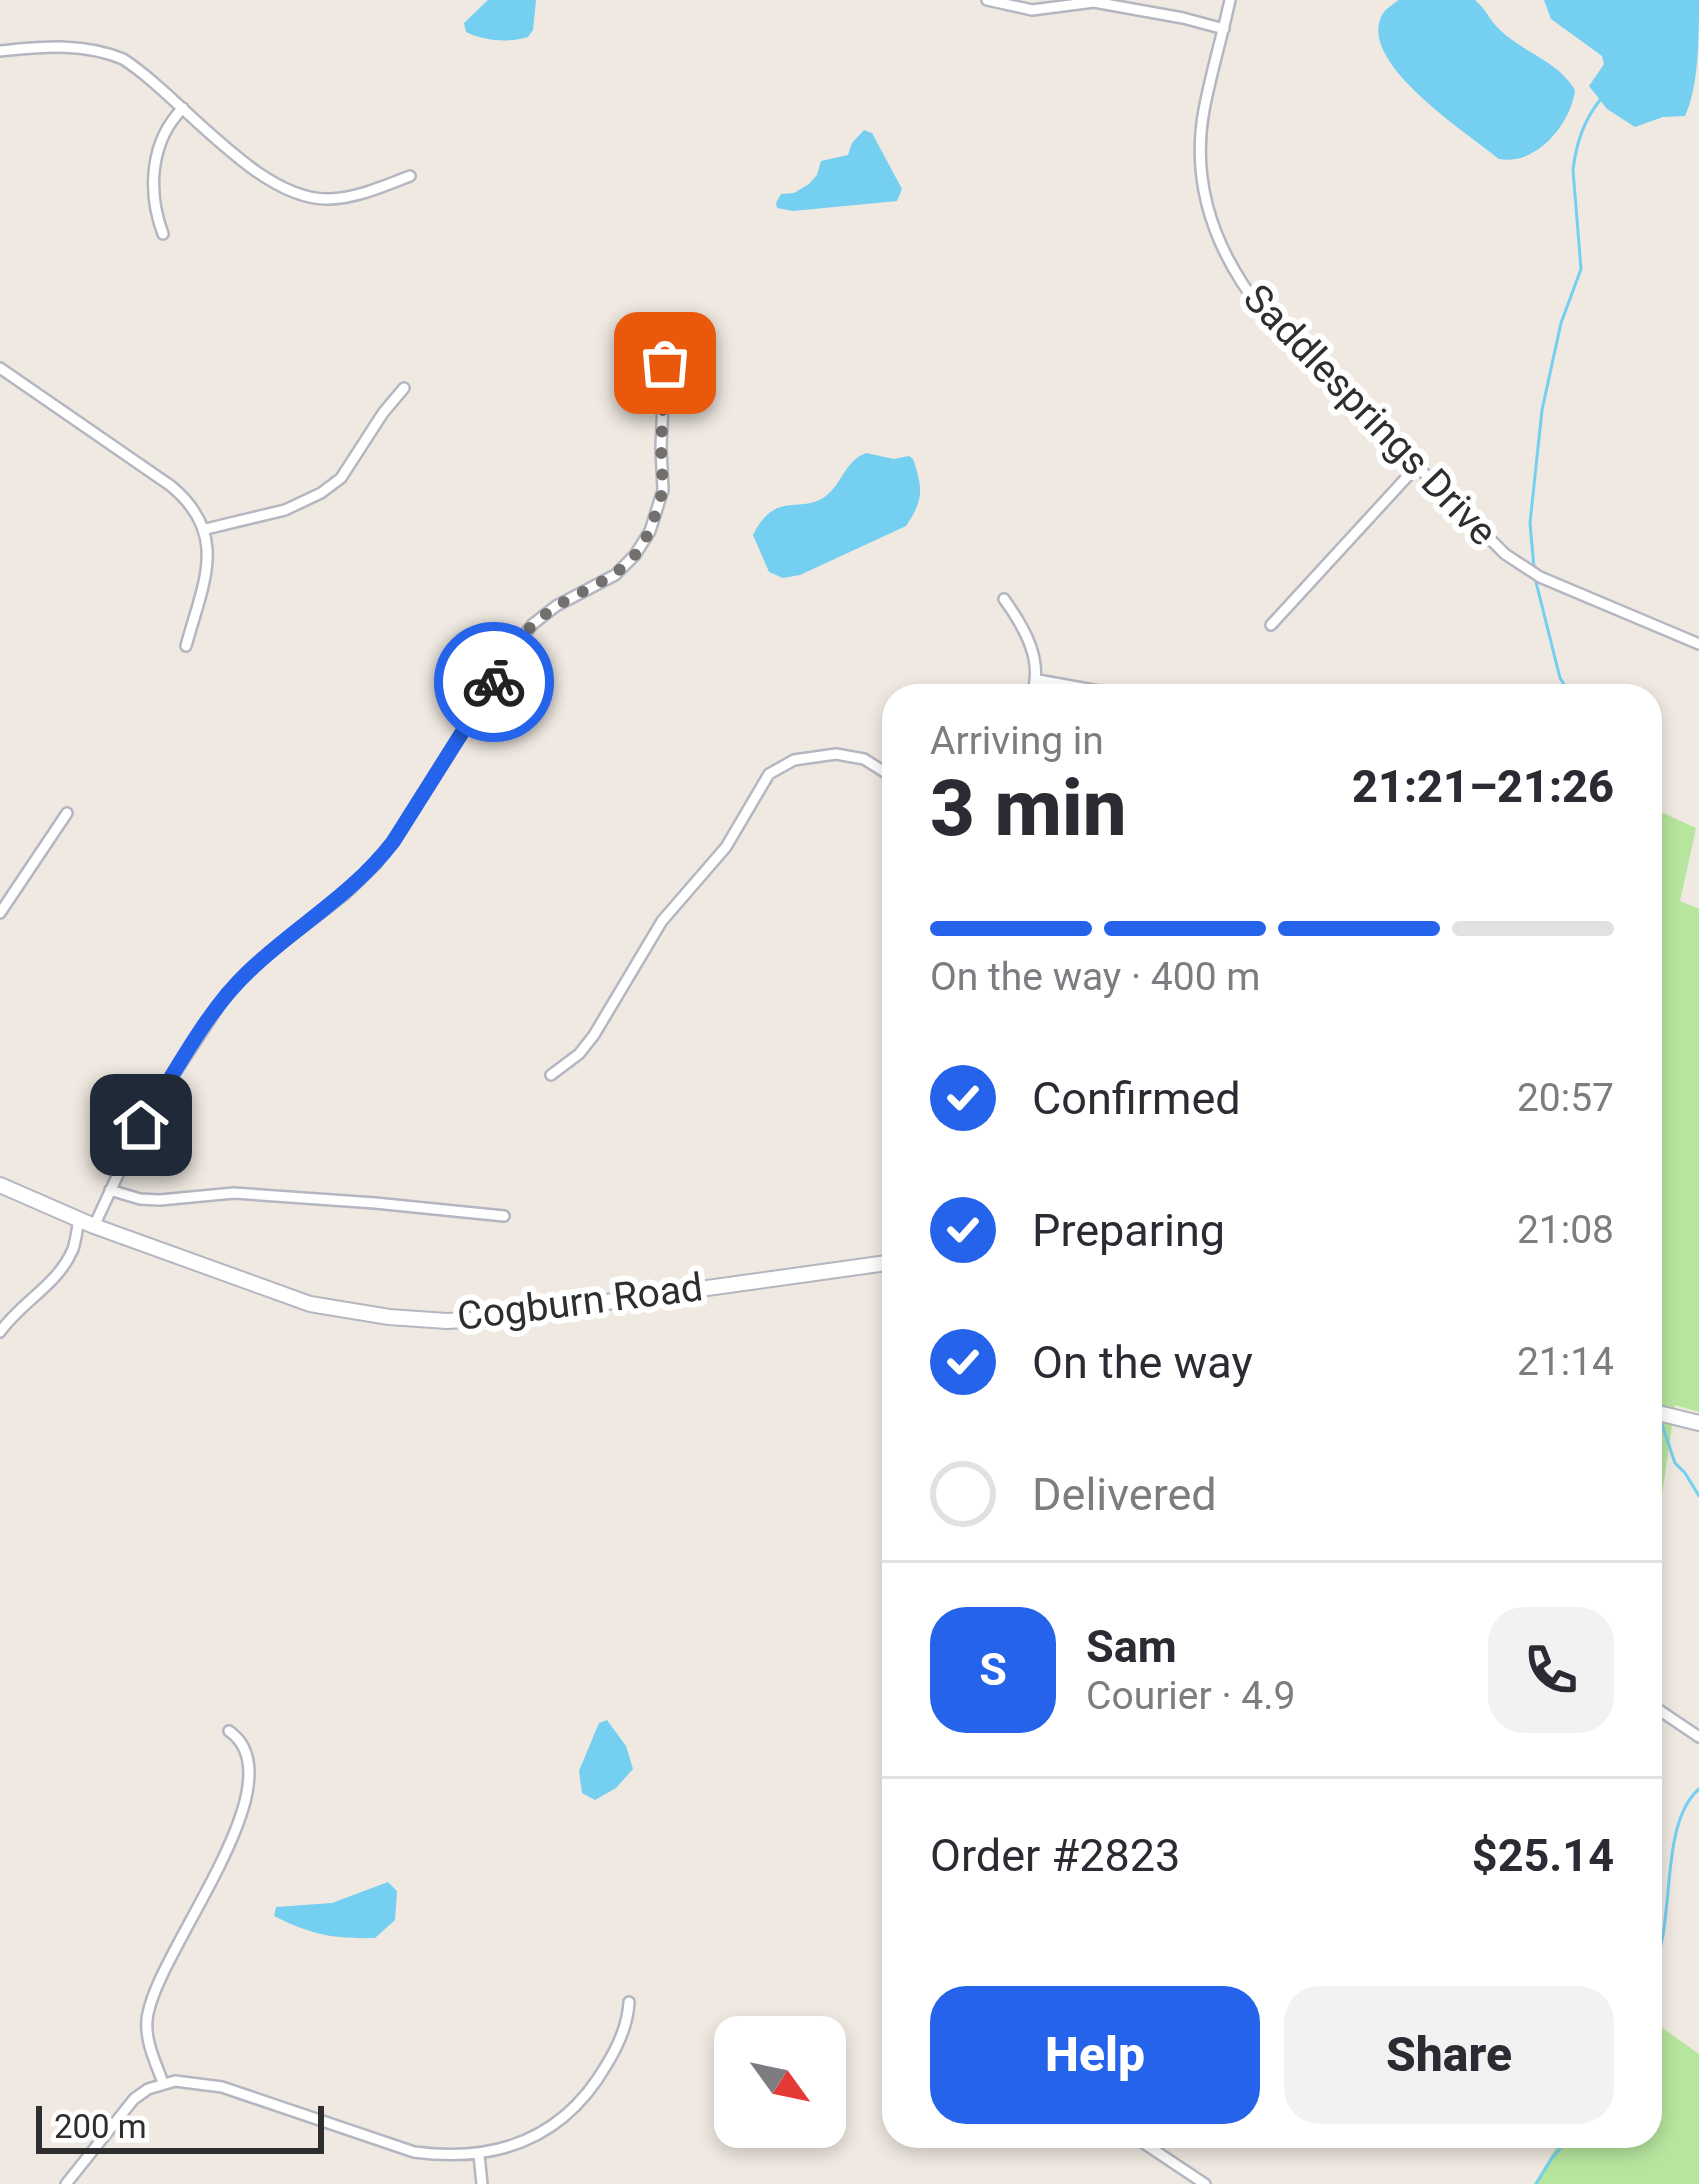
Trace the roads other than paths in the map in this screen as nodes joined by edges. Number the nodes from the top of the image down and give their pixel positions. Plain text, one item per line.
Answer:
1 (987, 0) edge
2 (1230, 0) edge
3 (1224, 29) junction
4 (0, 51) edge
5 (183, 108) junction
6 (410, 176) dead end
7 (163, 234) dead end
8 (665, 352) dead end
9 (0, 368) edge
10 (404, 388) dead end
11 (1417, 466) junction
12 (206, 529) junction
13 (1004, 599) dead end
14 (1271, 625) dead end
15 (1699, 644) edge
16 (186, 646) dead end
17 (1038, 680) junction
18 (1036, 684) edge
19 (1060, 684) edge
20 (882, 770) edge
21 (68, 813) dead end
22 (0, 913) edge
23 (551, 1075) dead end
24 (0, 1185) edge
25 (110, 1190) junction
26 (504, 1216) dead end
27 (87, 1223) junction
28 (882, 1264) edge
29 (0, 1331) edge
30 (1662, 1415) edge
31 (1699, 1423) edge
32 (1662, 1712) edge
33 (229, 1731) dead end
34 (1699, 1737) edge
35 (629, 2002) dead end
36 (163, 2083) junction
37 (1151, 2148) edge
38 (478, 2155) junction
39 (67, 2184) edge
40 (482, 2184) edge
41 (1205, 2184) edge

1 - 3 street
2 - 3 street, Saddlesprings Drive
3 - 11 street, Saddlesprings Drive
4 - 5 street
5 - 6 street
5 - 7 street
8 - 25 street
9 - 12 street
10 - 12 street
11 - 14 street
11 - 15 street, Saddlesprings Drive
12 - 16 street
13 - 17 street
17 - 18 street
17 - 19 street
20 - 23 street
21 - 22 street
24 - 27 street, Cogburn Road
25 - 26 street
25 - 27 street
27 - 28 street, Cogburn Road
27 - 29 street
30 - 31 street
32 - 34 street
33 - 36 street
35 - 38 street
36 - 38 street
36 - 39 street
37 - 41 street
38 - 40 street

